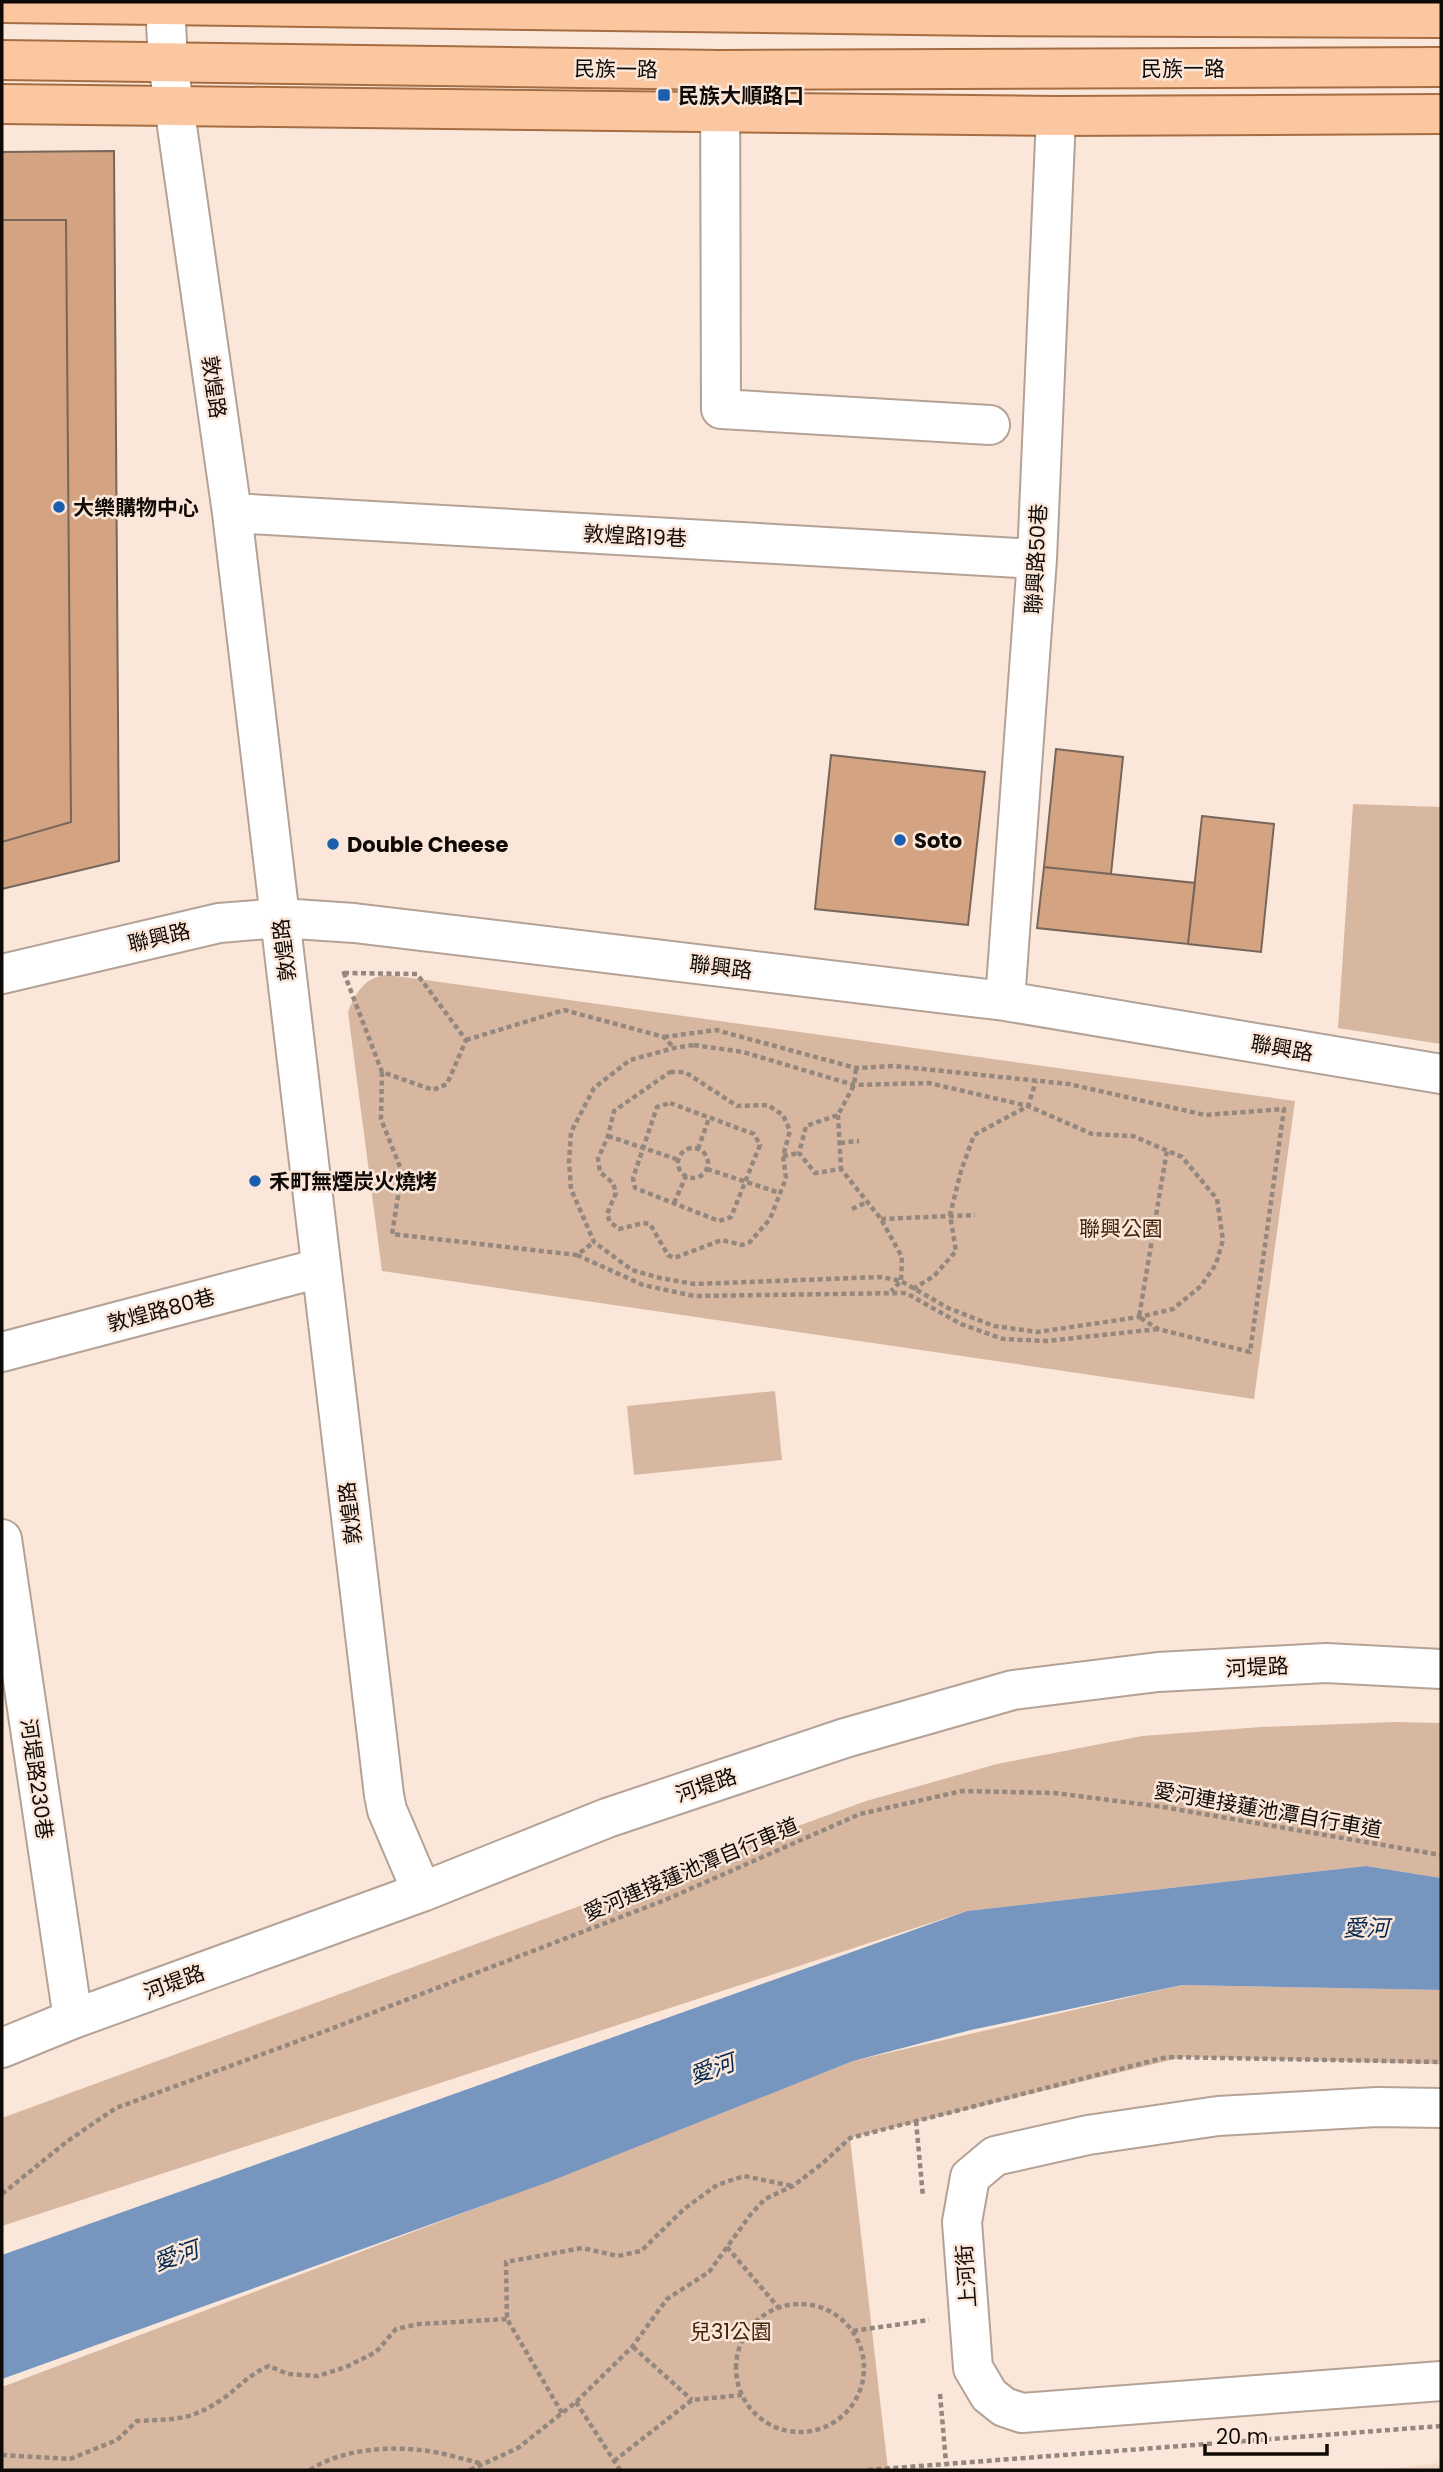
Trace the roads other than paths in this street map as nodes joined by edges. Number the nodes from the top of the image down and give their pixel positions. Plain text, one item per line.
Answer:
1 (2, 3) edge
2 (165, 3) edge
3 (382, 4) edge
4 (987, 9) edge
5 (1441, 18) edge
6 (2, 60) edge
7 (168, 63) junction
8 (1441, 67) edge
9 (720, 70) junction
10 (2, 104) edge
11 (173, 106) junction
12 (719, 112) junction
13 (1441, 114) edge
14 (1056, 117) junction
15 (990, 425) dead end
16 (232, 513) junction
17 (1037, 559) junction
18 (280, 918) junction
19 (2, 974) edge
20 (1005, 1001) junction
21 (1441, 1074) edge
22 (320, 1268) junction
23 (2, 1352) edge
24 (2, 1539) edge
25 (1441, 1669) edge
26 (422, 1892) junction
27 (73, 2019) junction
28 (2, 2048) edge
29 (1441, 2108) edge
30 (1441, 2381) edge

1 - 2 main road
2 - 3 main road
2 - 7 street, 敦煌路
3 - 4 main road
4 - 5 main road
6 - 7 main road, 民族一路
7 - 9 main road, 民族一路
7 - 11 street, 敦煌路
8 - 9 main road, 民族一路
9 - 12 street
10 - 11 main road, 民族一路
11 - 12 main road, 民族一路
11 - 16 street, 敦煌路
12 - 14 main road, 民族一路
12 - 15 street
13 - 14 main road, 民族一路
14 - 17 street, 聯興路50巷
16 - 17 street, 敦煌路19巷
16 - 18 street, 敦煌路
17 - 20 street, 聯興路50巷
18 - 19 street, 聯興路
18 - 20 street, 聯興路
18 - 22 street, 敦煌路
20 - 21 street, 聯興路
22 - 23 street, 敦煌路80巷
22 - 26 street, 敦煌路
24 - 27 street, 河堤路230巷
25 - 26 street, 河堤路
26 - 27 street, 河堤路
27 - 28 street, 河堤路
29 - 30 street, 上河街

